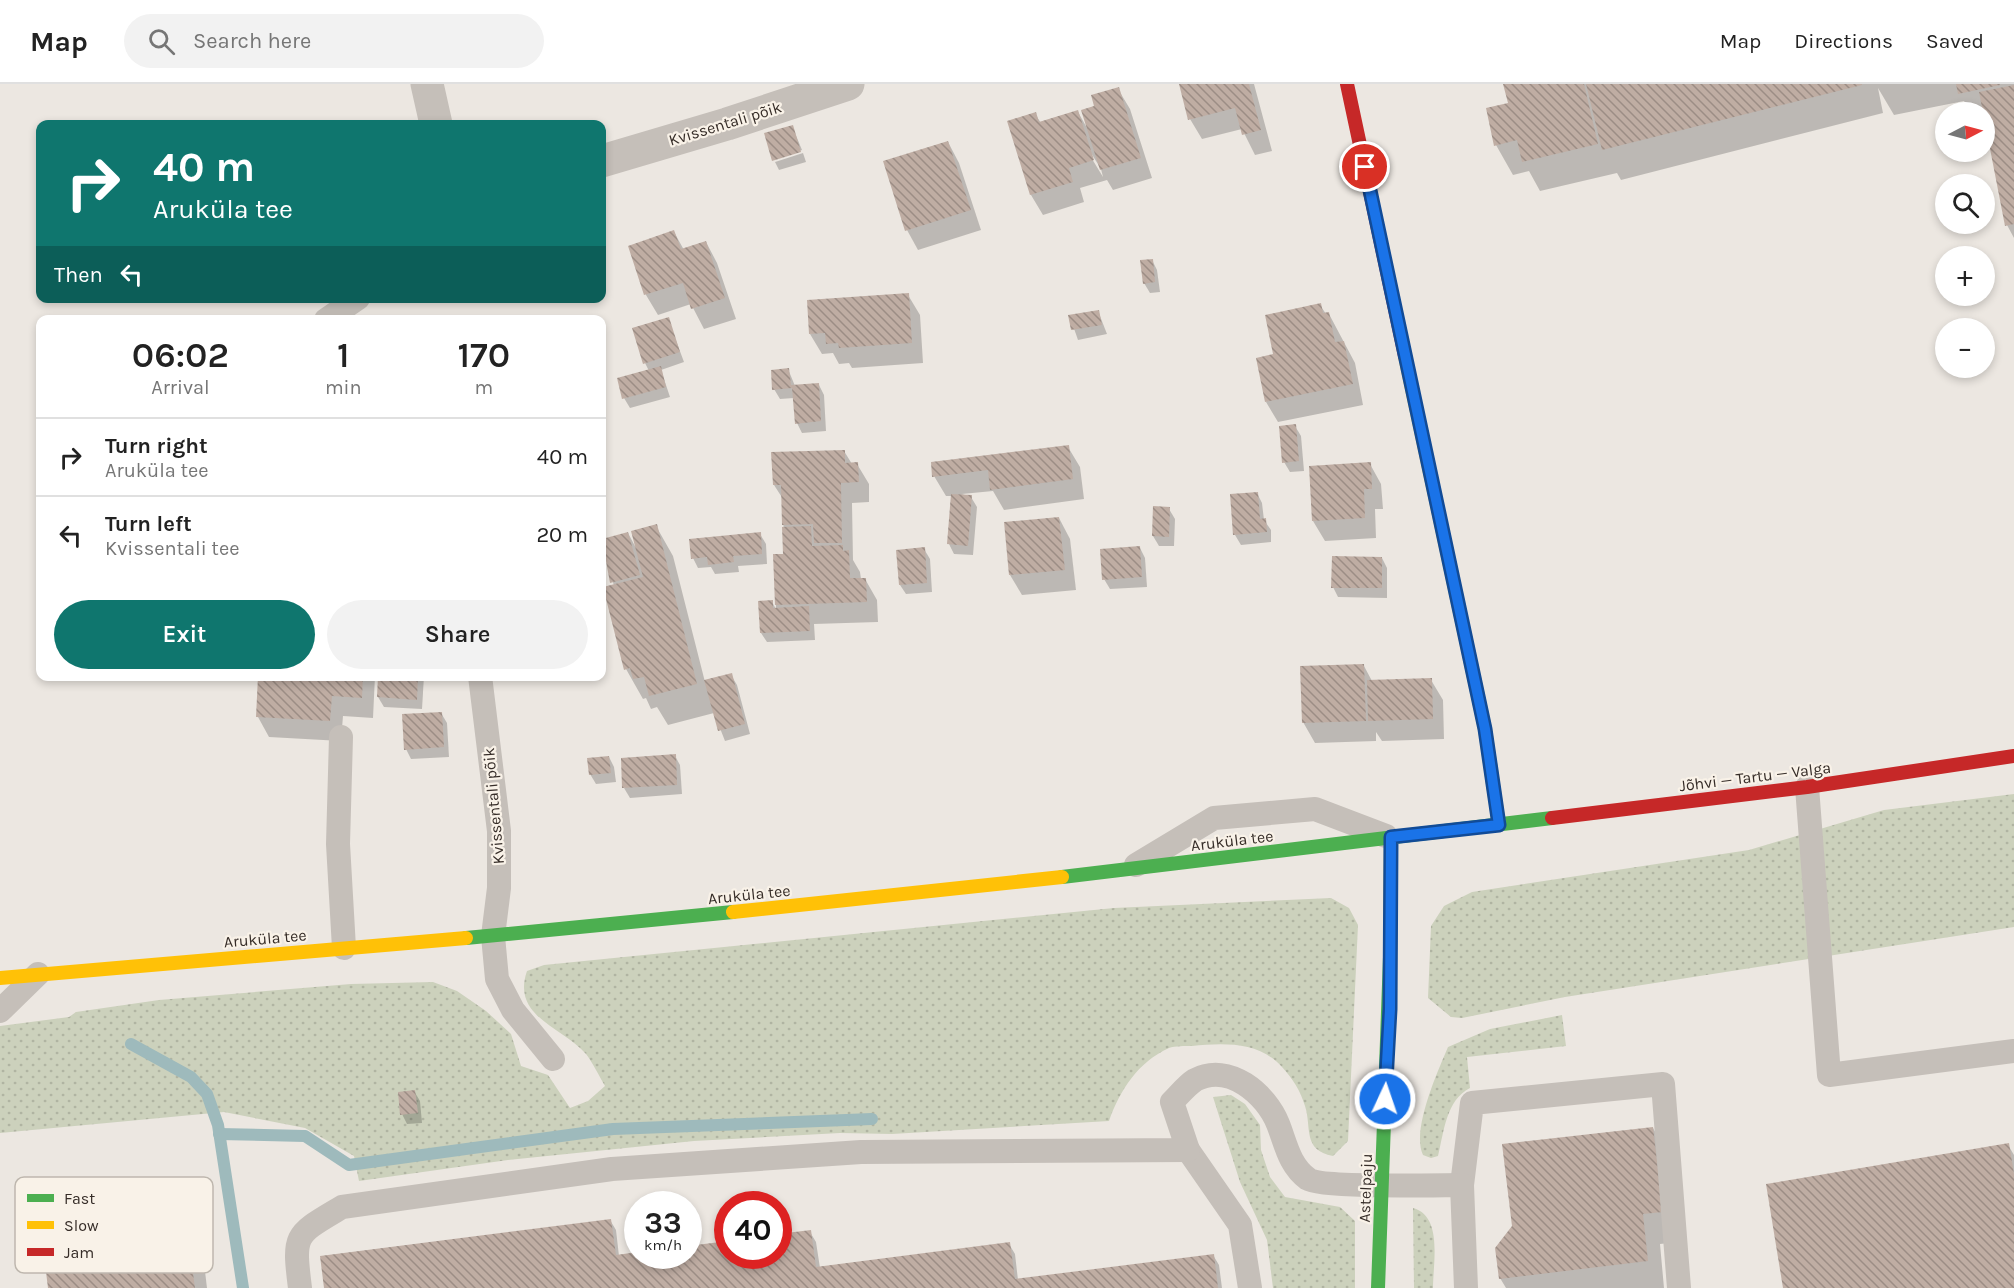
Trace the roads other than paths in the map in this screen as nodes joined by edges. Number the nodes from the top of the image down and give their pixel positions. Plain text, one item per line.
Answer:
1 (428, 84) edge
2 (848, 84) edge
3 (1347, 84) edge
4 (435, 120) edge
5 (606, 160) edge
6 (351, 303) edge
7 (333, 315) edge
8 (481, 681) edge
9 (341, 737) dead end
10 (2014, 756) edge
11 (1807, 787) junction
12 (1499, 825) junction
13 (1391, 837) junction
14 (1129, 869) junction
15 (493, 936) junction
16 (344, 948) junction
17 (38, 974) junction
18 (0, 978) edge
19 (0, 1011) edge
20 (2014, 1051) edge
21 (553, 1059) dead end
22 (1188, 1150) junction
23 (1381, 1184) junction
24 (1462, 1185) junction
25 (300, 1288) edge
26 (1250, 1288) edge
27 (1378, 1288) edge
28 (1466, 1288) edge
29 (1679, 1288) edge

1 - 4 street
2 - 5 street, Kvissentali põik
3 - 12 main road
6 - 7 lane
8 - 15 lane, Kvissentali põik
9 - 16 lane
10 - 11 main road, Jõhvi — Tartu — Valga
11 - 12 main road, Jõhvi — Tartu — Valga
11 - 20 lane
12 - 13 main road, Aruküla tee
13 - 14 main road, Aruküla tee
13 - 14 lane
13 - 23 main road, Astelpaju
14 - 15 main road, Aruküla tee
15 - 16 main road, Aruküla tee
15 - 21 lane, Kvissentali põik
16 - 17 main road, Aruküla tee
17 - 18 main road, Aruküla tee
17 - 19 lane
22 - 23 lane
22 - 25 lane
22 - 26 lane
23 - 24 lane
23 - 27 main road, Astelpaju
24 - 28 lane
24 - 29 lane

